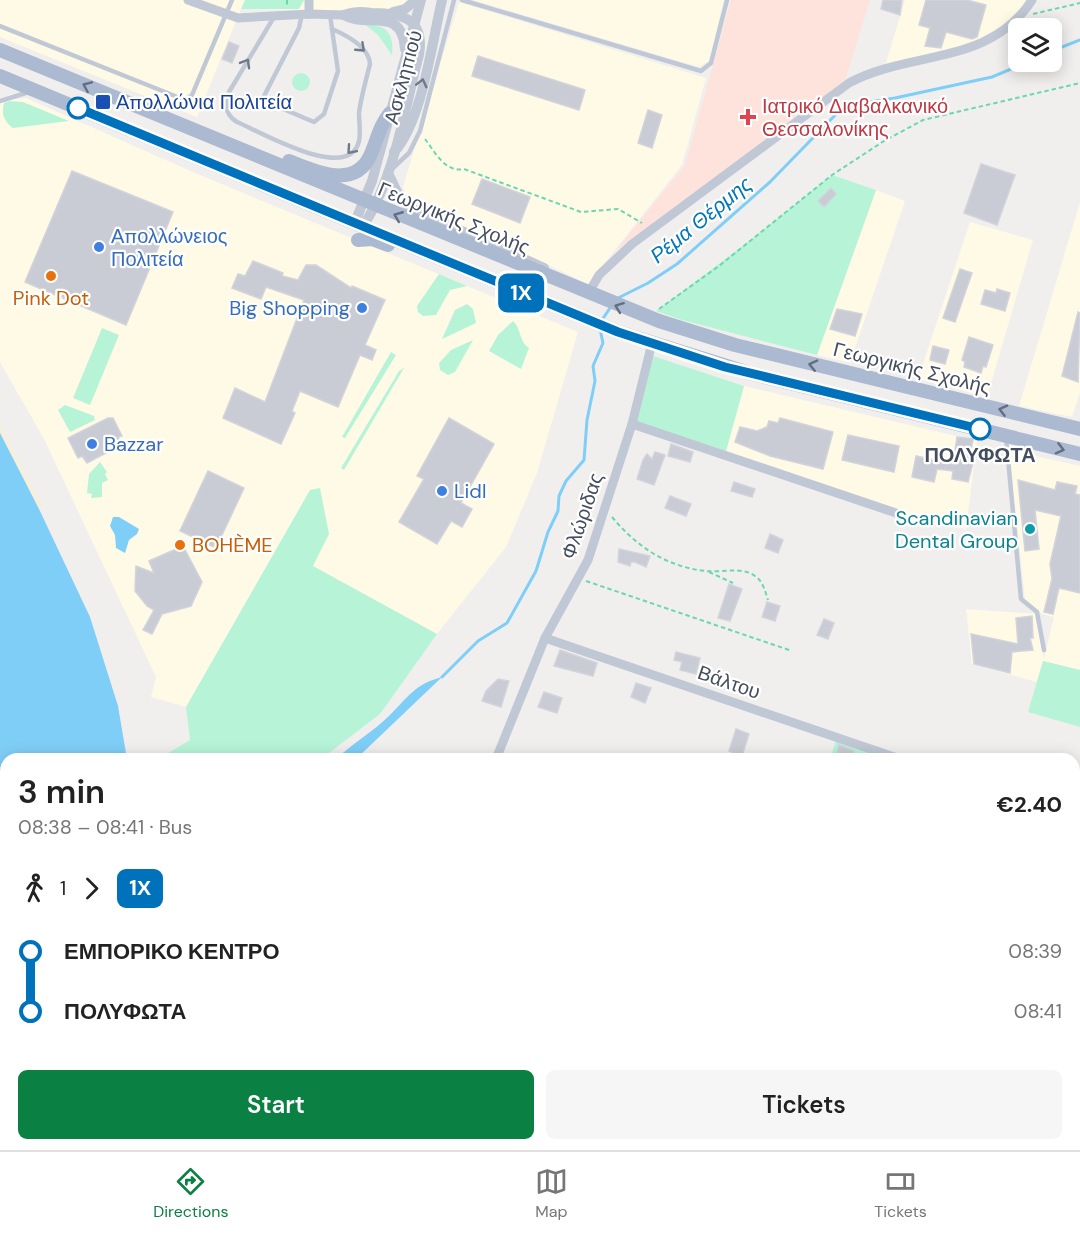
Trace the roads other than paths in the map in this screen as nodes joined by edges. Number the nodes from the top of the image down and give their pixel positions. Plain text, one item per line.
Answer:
1 (188, 0) edge
2 (232, 0) edge
3 (309, 0) edge
4 (416, 0) edge
5 (421, 0) edge
6 (442, 0) edge
7 (454, 0) edge
8 (462, 0) edge
9 (727, 0) edge
10 (1032, 0) edge
11 (388, 13) junction
12 (306, 14) junction
13 (226, 15) junction
14 (275, 15) junction
15 (330, 15) junction
16 (344, 15) junction
17 (415, 24) junction
18 (0, 26) edge
19 (332, 29) junction
20 (0, 50) edge
21 (405, 55) junction
22 (0, 76) edge
23 (36, 90) junction
24 (0, 101) edge
25 (390, 113) junction
26 (180, 125) junction
27 (392, 155) junction
28 (388, 173) junction
29 (364, 214) junction
30 (358, 240) dead end
31 (444, 260) junction
32 (592, 296) junction
33 (652, 343) junction
34 (632, 424) junction
35 (1080, 429) edge
36 (1006, 435) junction
37 (1080, 454) edge
38 (896, 513) dead end
39 (545, 638) junction
40 (1044, 650) dead end
41 (498, 753) edge
42 (882, 753) edge

1 - 13 street
2 - 13 lane
3 - 12 street
4 - 11 street
5 - 17 street, Ασκληπιού
27 -> 6 street, Ασκληπιού
7 - 28 lane
8 - 9 lane
10 - 32 street
11 - 16 street
11 - 17 street
12 - 14 street
12 - 15 street
12 - 19 lane
13 - 14 street
13 - 18 lane
19 -> 14 lane
15 - 16 street
15 - 19 lane
16 - 21 street
17 - 21 street, Ασκληπιού
17 - 27 street
26 -> 20 main road, Γεωργικής Σχολής
21 - 25 street, Ασκληπιού
22 - 23 main road, Γεωργικής Σχολής
23 - 24 lane
23 - 29 main road, Γεωργικής Σχολής
25 - 26 main road
25 - 29 street, Ασκληπιού
26 - 29 main road, Γεωργικής Σχολής
27 - 28 street, Ασκληπιού
28 - 29 street, Ασκληπιού
28 - 32 street
29 - 31 main road, Γεωργικής Σχολής
32 -> 29 main road, Γεωργικής Σχολής
30 - 31 main road
31 - 33 main road, Γεωργικής Σχολής
35 -> 32 main road, Γεωργικής Σχολής
33 - 34 street, Φλώριδας
33 - 36 main road, Γεωργικής Σχολής
34 - 38 street
34 - 39 street, Φλώριδας
36 -> 37 main road, Γεωργικής Σχολής
36 - 40 lane
39 - 41 street, Φλώριδας
39 - 42 street, Βάλτου

